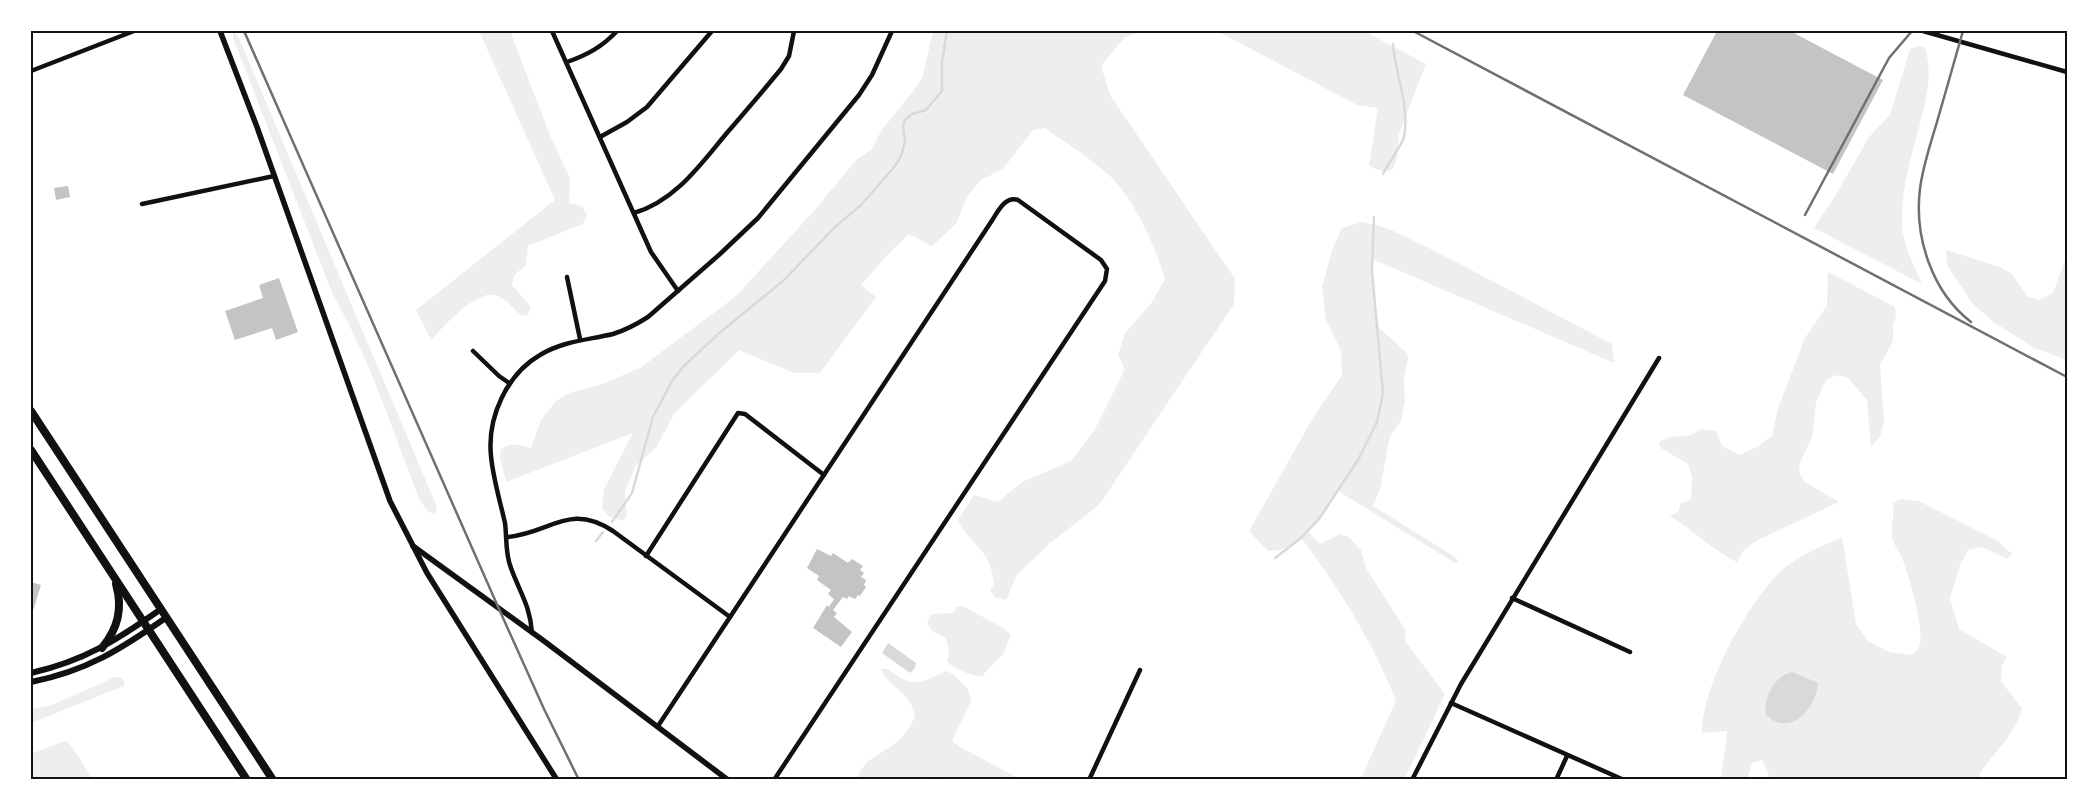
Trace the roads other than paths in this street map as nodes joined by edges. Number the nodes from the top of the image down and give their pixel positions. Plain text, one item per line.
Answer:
1 (134, 31) edge
2 (220, 31) edge
3 (552, 31) edge
4 (617, 31) edge
5 (712, 31) edge
6 (794, 31) edge
7 (892, 31) edge
8 (1923, 31) edge
9 (567, 62) junction
10 (31, 71) edge
11 (2067, 72) edge
12 (600, 137) junction
13 (274, 176) junction
14 (142, 204) dead end
15 (634, 213) junction
16 (567, 277) dead end
17 (678, 291) junction
18 (580, 340) junction
19 (473, 351) dead end
20 (1659, 358) dead end
21 (509, 383) junction
22 (31, 411) edge
23 (31, 450) edge
24 (824, 474) junction
25 (507, 537) junction
26 (411, 545) junction
27 (646, 556) junction
28 (113, 575) junction
29 (1512, 598) junction
30 (161, 609) junction
31 (166, 617) junction
32 (730, 617) junction
33 (143, 622) junction
34 (148, 630) junction
35 (532, 633) junction
36 (102, 648) junction
37 (1630, 652) dead end
38 (1140, 670) dead end
39 (31, 673) edge
40 (31, 682) edge
41 (1451, 703) junction
42 (658, 726) junction
43 (1567, 756) junction
44 (247, 780) edge
45 (273, 780) edge
46 (557, 780) edge
47 (728, 780) edge
48 (774, 780) edge
49 (1089, 780) edge
50 (1412, 780) edge
51 (1556, 780) edge
52 (1624, 780) edge

1 - 10 street
2 - 13 street
3 - 9 street
4 - 9 street
5 - 12 street
6 - 15 street
7 - 17 street
8 - 11 street
9 - 12 street
12 - 15 street
13 - 14 street
13 - 26 street
15 - 17 street
16 - 18 street
17 - 18 street
18 - 21 street
19 - 21 street
20 - 29 street
21 - 25 street
22 - 30 highway
23 - 28 highway
24 - 27 street
24 - 32 street
24 - 48 street
25 - 27 street
25 - 35 street
26 - 35 street
26 - 46 street
27 - 32 street
28 - 33 highway
28 - 36 highway
29 - 37 street
29 - 41 street
30 - 31 highway
30 - 33 main road
31 - 34 main road
31 - 45 highway
32 - 42 street
33 - 34 highway
33 - 36 main road
34 - 40 main road
34 - 44 highway
35 - 42 street
36 - 39 main road
38 - 49 street
41 - 43 street
41 - 50 street
42 - 47 street
43 - 51 street
43 - 52 street

